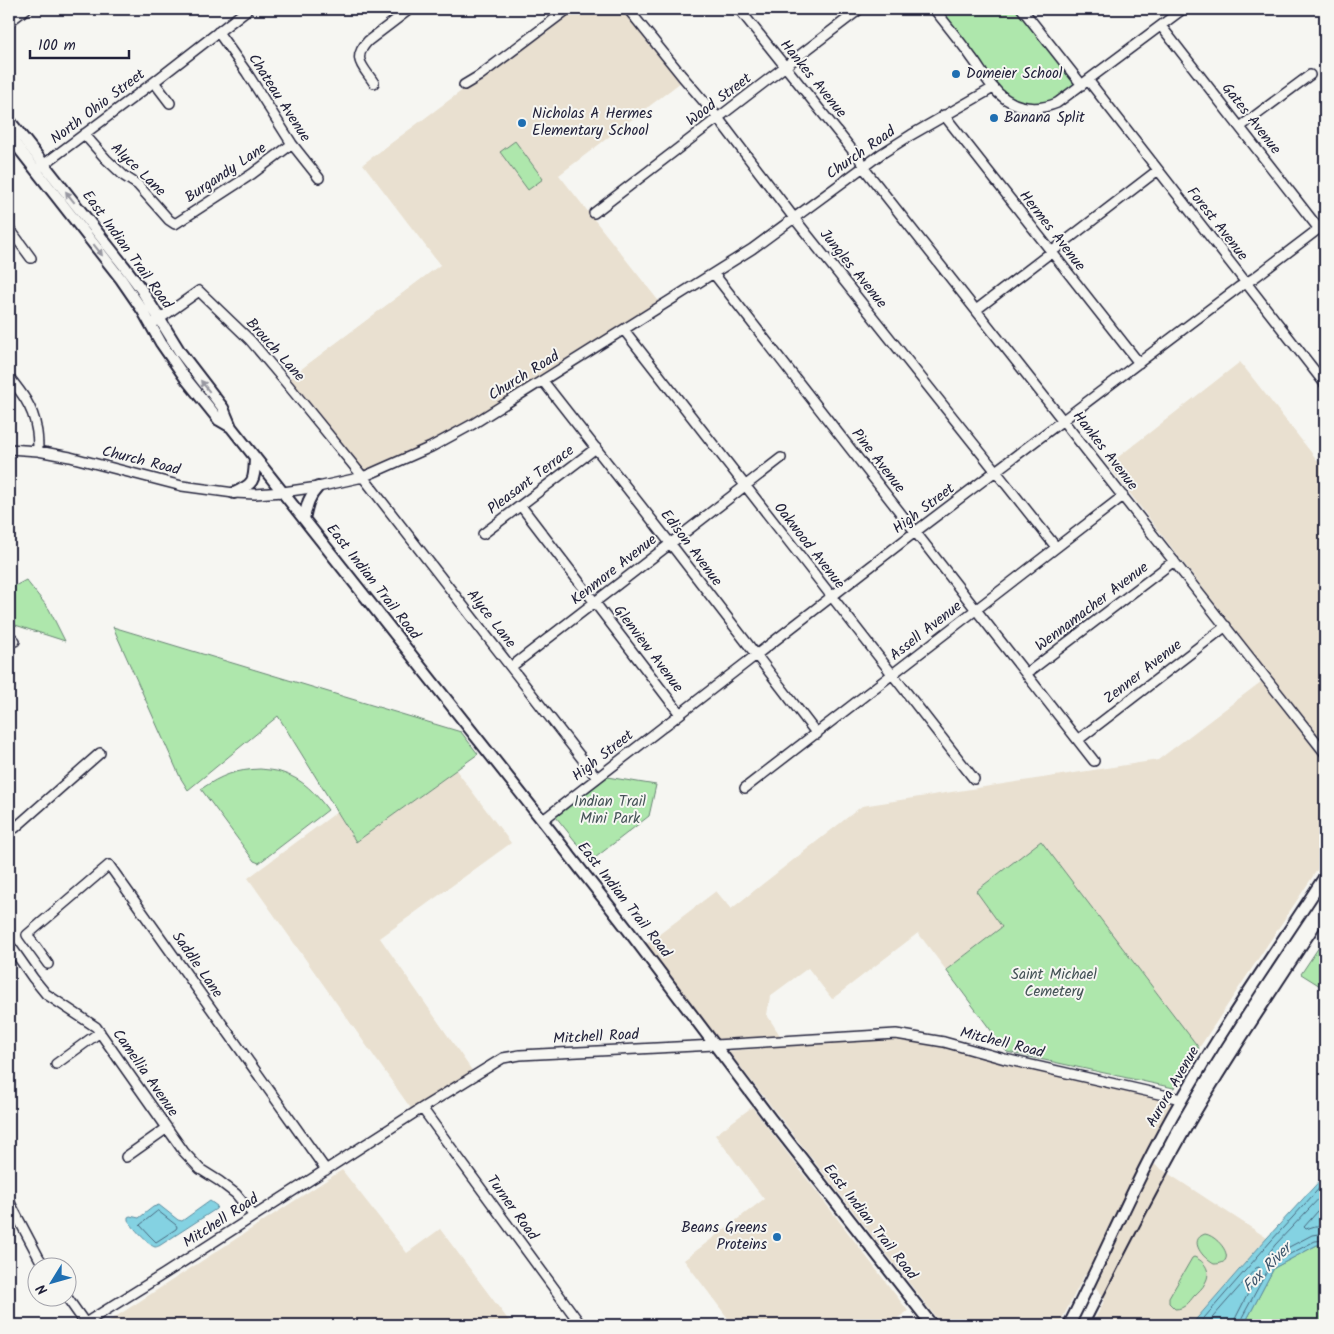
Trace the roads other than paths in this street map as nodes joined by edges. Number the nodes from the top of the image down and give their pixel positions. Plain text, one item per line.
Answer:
1 (26, 9) edge
2 (248, 9) edge
3 (410, 9) edge
4 (568, 9) edge
5 (628, 9) edge
6 (739, 9) edge
7 (860, 9) edge
8 (934, 9) edge
9 (1022, 9) edge
10 (1183, 9) edge
11 (9, 22) edge
12 (1161, 26) junction
13 (218, 32) junction
14 (786, 67) junction
15 (1310, 75) dead end
16 (154, 82) junction
17 (374, 83) dead end
18 (1085, 83) junction
19 (464, 85) dead end
20 (993, 88) junction
21 (170, 103) dead end
22 (944, 116) junction
23 (718, 118) junction
24 (9, 120) edge
25 (1240, 127) junction
26 (84, 134) junction
27 (9, 136) edge
28 (292, 144) junction
29 (9, 149) edge
30 (20, 151) junction
31 (864, 166) junction
32 (40, 167) junction
33 (1158, 170) junction
34 (319, 178) dead end
35 (594, 213) dead end
36 (794, 218) junction
37 (175, 224) joint
38 (1322, 227) edge
39 (9, 228) edge
40 (1051, 252) junction
41 (31, 258) dead end
42 (714, 274) junction
43 (1246, 283) junction
44 (976, 310) junction
45 (155, 322) junction
46 (624, 330) junction
47 (1139, 362) junction
48 (9, 378) edge
49 (543, 380) junction
50 (1325, 384) edge
51 (1063, 420) junction
52 (9, 448) edge
53 (596, 448) junction
54 (38, 451) junction
55 (255, 457) junction
56 (781, 458) dead end
57 (996, 471) junction
58 (363, 476) junction
59 (318, 486) junction
60 (745, 486) junction
61 (284, 492) junction
62 (234, 493) junction
63 (1123, 496) junction
64 (521, 506) junction
65 (304, 519) junction
66 (915, 532) junction
67 (483, 534) dead end
68 (670, 544) junction
69 (1056, 548) junction
70 (1174, 561) junction
71 (831, 597) junction
72 (595, 603) junction
73 (976, 610) junction
74 (1226, 626) junction
75 (756, 656) junction
76 (511, 667) junction
77 (892, 674) junction
78 (1026, 674) junction
79 (680, 714) junction
80 (817, 734) junction
81 (1078, 740) junction
82 (100, 753) dead end
83 (1325, 753) edge
84 (1094, 760) dead end
85 (597, 778) junction
86 (974, 779) dead end
87 (745, 788) dead end
88 (543, 820) junction
89 (9, 831) edge
90 (1325, 876) edge
91 (10, 949) edge
92 (48, 964) dead end
93 (100, 1032) junction
94 (715, 1045) junction
95 (56, 1064) dead end
96 (1181, 1099) junction
97 (422, 1108) junction
98 (167, 1128) junction
99 (126, 1157) dead end
100 (326, 1170) junction
101 (9, 1201) edge
102 (254, 1216) junction
103 (38, 1256) edge
104 (72, 1306) edge
105 (83, 1324) edge
106 (581, 1325) edge
107 (932, 1325) edge
108 (1068, 1325) edge

1 - 11 street
2 - 13 street, North Ohio Street
3 - 17 street
4 - 19 street
5 - 23 street, Jungles Avenue
6 - 14 street, Hankes Avenue
7 - 14 street, Wood Street
8 - 20 street
9 - 18 street, Forest Avenue
10 - 12 street
12 - 18 street
12 - 25 street, Gates Avenue
13 - 16 street, North Ohio Street
13 - 28 street, Chateau Avenue
14 - 23 street, Wood Street
14 - 31 street, Hankes Avenue
15 - 25 street
16 - 21 street
16 - 26 street, North Ohio Street
18 - 20 street
18 - 33 street, Forest Avenue
20 - 22 street, Church Road
22 - 31 street, Church Road
22 - 40 street, Hermes Avenue
23 - 35 street, Wood Street
23 - 36 street, Jungles Avenue
24 - 32 main road, East Indian Trail Road
25 - 38 street, Gates Avenue
26 - 32 street, North Ohio Street
26 - 37 street, Alyce Lane
27 - 30 main road, East Indian Trail Road
28 - 34 street, Chateau Avenue
28 - 37 street, Burgandy Lane
29 - 30 main road
30 - 32 main road, East Indian Trail Road
31 - 36 street, Church Road
31 - 44 street, Hankes Avenue
32 - 45 main road, East Indian Trail Road
33 - 40 street
33 - 43 street, Forest Avenue
36 - 42 street, Church Road
36 - 57 street, Jungles Avenue
38 - 43 street, High Street
39 - 41 street
40 - 44 street
40 - 47 street, Hermes Avenue
42 - 46 street, Church Road
42 - 66 street, Pine Avenue
43 - 47 street, High Street
43 - 50 street, Forest Avenue
44 - 51 street, Hankes Avenue
45 - 55 main road, East Indian Trail Road
45 - 58 street, Brouch Lane
46 - 49 street, Church Road
46 - 60 street, Oakwood Avenue
47 - 51 street, High Street
48 - 54 street
49 - 53 street, Edison Avenue
49 - 58 street, Church Road
51 - 57 street, High Street
51 - 63 street, Hankes Avenue
52 - 54 street, Church Road
53 - 64 street, Pleasant Terrace
53 - 68 street, Edison Avenue
54 - 62 street, Church Road
55 - 61 main road, East Indian Trail Road
55 - 62 main road
56 - 60 street, Kenmore Avenue
57 - 66 street, High Street
57 - 69 street, Jungles Avenue
58 - 59 street, Church Road
58 - 76 street, Alyce Lane
59 - 61 street, Church Road
59 - 65 main road
60 - 68 street, Kenmore Avenue
60 - 71 street, Oakwood Avenue
61 - 62 street, Church Road
61 - 65 main road, East Indian Trail Road
63 - 69 street, Assell Avenue
63 - 70 street, Hankes Avenue
64 - 67 street, Pleasant Terrace
64 - 72 street, Glenview Avenue
65 - 88 main road, East Indian Trail Road
66 - 71 street, High Street
66 - 73 street, Pine Avenue
68 - 72 street, Kenmore Avenue
68 - 75 street, Edison Avenue
69 - 73 street, Assell Avenue
70 - 74 street, Hankes Avenue
70 - 78 street, Wennamacher Avenue
71 - 75 street, High Street
71 - 77 street, Oakwood Avenue
72 - 76 street, Kenmore Avenue
72 - 79 street, Glenview Avenue
73 - 77 street, Assell Avenue
73 - 78 street, Pine Avenue
74 - 81 street, Zenner Avenue
74 - 83 street, Hankes Avenue
75 - 79 street, High Street
75 - 80 street, Edison Avenue
76 - 85 street, Alyce Lane
77 - 80 street, Assell Avenue
77 - 86 street, Oakwood Avenue
78 - 81 street, Pine Avenue
79 - 85 street, High Street
80 - 87 street, Assell Avenue
81 - 84 street, Pine Avenue
82 - 89 street
85 - 88 street, High Street
88 - 94 main road, East Indian Trail Road
90 - 96 main road, Aurora Avenue
91 - 93 street, Camellia Avenue
92 - 100 street, Saddle Lane
93 - 95 street
93 - 98 street, Camellia Avenue
94 - 96 street, Mitchell Road
94 - 97 street, Mitchell Road
94 - 107 main road, East Indian Trail Road
96 - 108 main road, Aurora Avenue
97 - 100 street, Mitchell Road
97 - 106 street, Turner Road
98 - 99 street
98 - 102 street, Camellia Avenue
100 - 102 street, Mitchell Road
101 - 103 street
102 - 105 street, Mitchell Road
104 - 105 street

